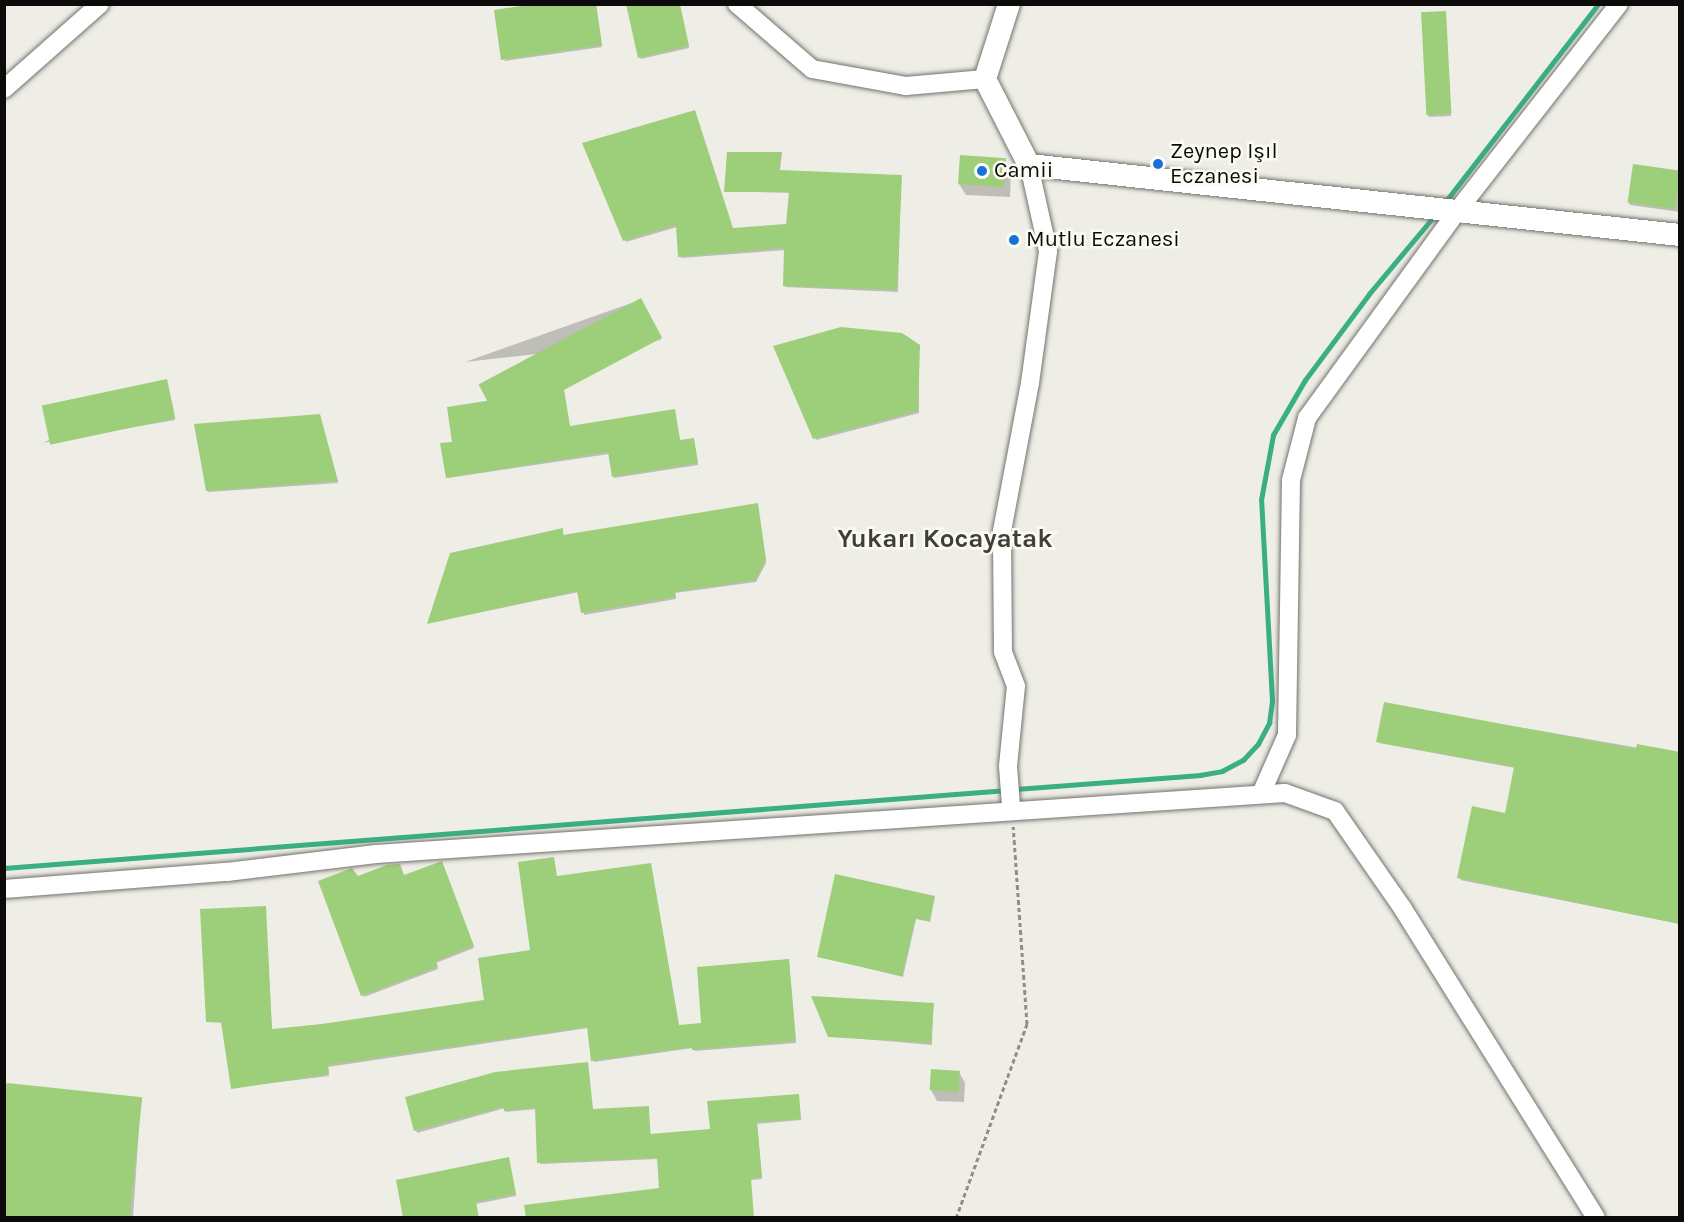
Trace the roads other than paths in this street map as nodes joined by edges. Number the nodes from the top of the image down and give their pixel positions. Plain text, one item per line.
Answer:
1 (100, 4) edge
2 (737, 4) edge
3 (1009, 4) edge
4 (1619, 4) edge
5 (985, 79) junction
6 (4, 89) edge
7 (1029, 165) junction
8 (1458, 210) junction
9 (1680, 235) edge
10 (1261, 794) junction
11 (1011, 809) junction
12 (4, 889) edge
13 (1596, 1218) edge

1 - 6 street
2 - 5 street
3 - 5 street
4 - 8 street
5 - 7 street
7 - 8 street
7 - 11 street
8 - 9 street
8 - 10 street
10 - 11 street
10 - 13 street
11 - 12 street

